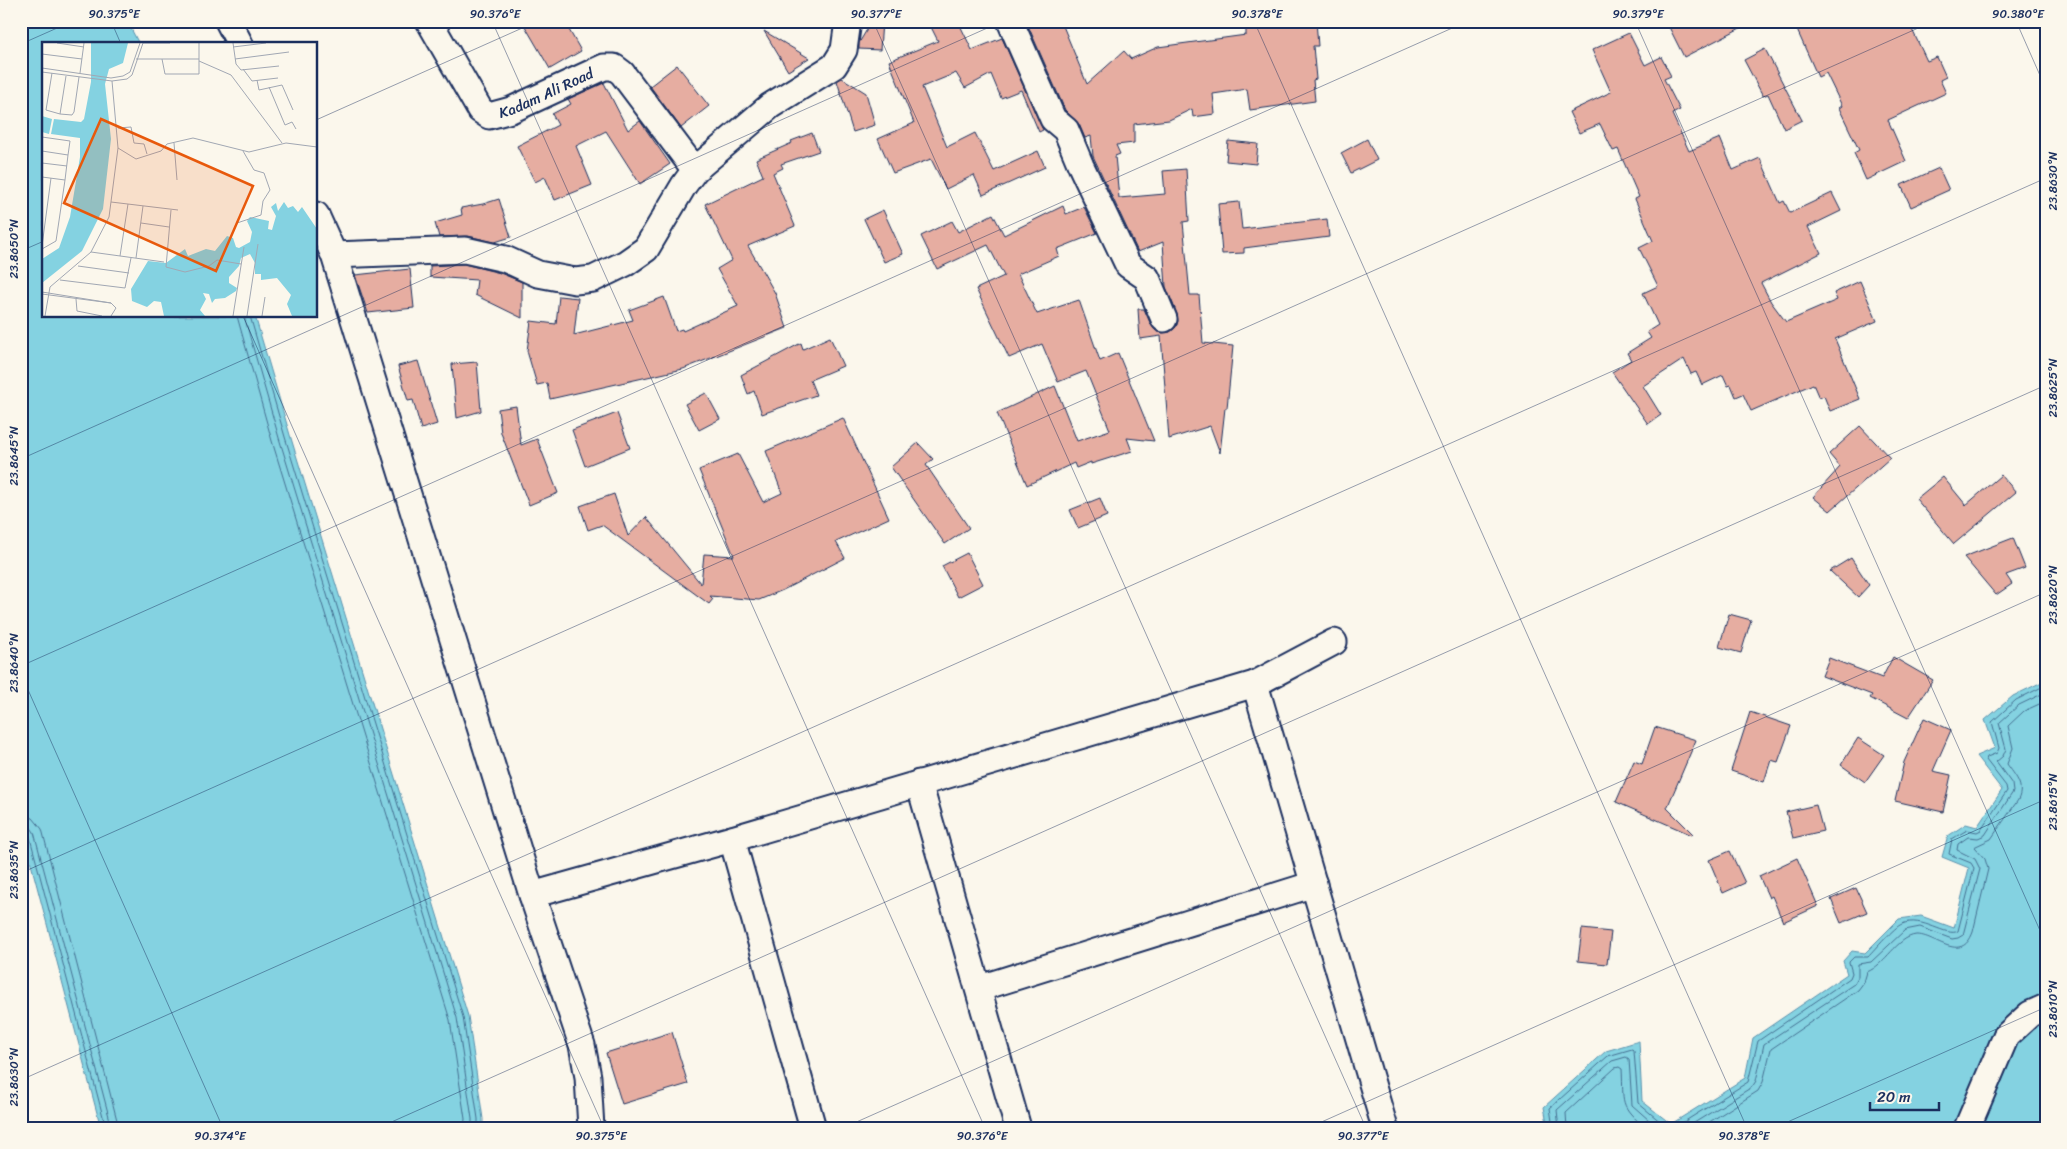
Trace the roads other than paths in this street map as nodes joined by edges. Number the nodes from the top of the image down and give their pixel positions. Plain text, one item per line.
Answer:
1 (429, 21) edge
2 (848, 21) edge
3 (1010, 21) edge
4 (694, 170) junction
5 (318, 219) edge
6 (334, 255) junction
7 (1164, 319) dead end
8 (1334, 642) dead end
9 (1255, 684) junction
10 (920, 783) junction
11 (732, 839) junction
12 (1314, 884) junction
13 (532, 895) junction
14 (980, 988) junction
15 (2046, 1007) edge
16 (591, 1128) edge
17 (813, 1128) edge
18 (1018, 1128) edge
19 (1385, 1128) edge
20 (1967, 1128) edge

1 - 4 street, Kadam Ali Road
2 - 4 street
3 - 7 street
4 - 6 street
5 - 6 street
6 - 13 street
8 - 9 street
9 - 10 street
9 - 12 street
10 - 11 street
10 - 14 street
11 - 13 street
11 - 17 street
12 - 14 street
12 - 19 street
13 - 16 street
14 - 18 street
15 - 20 street

